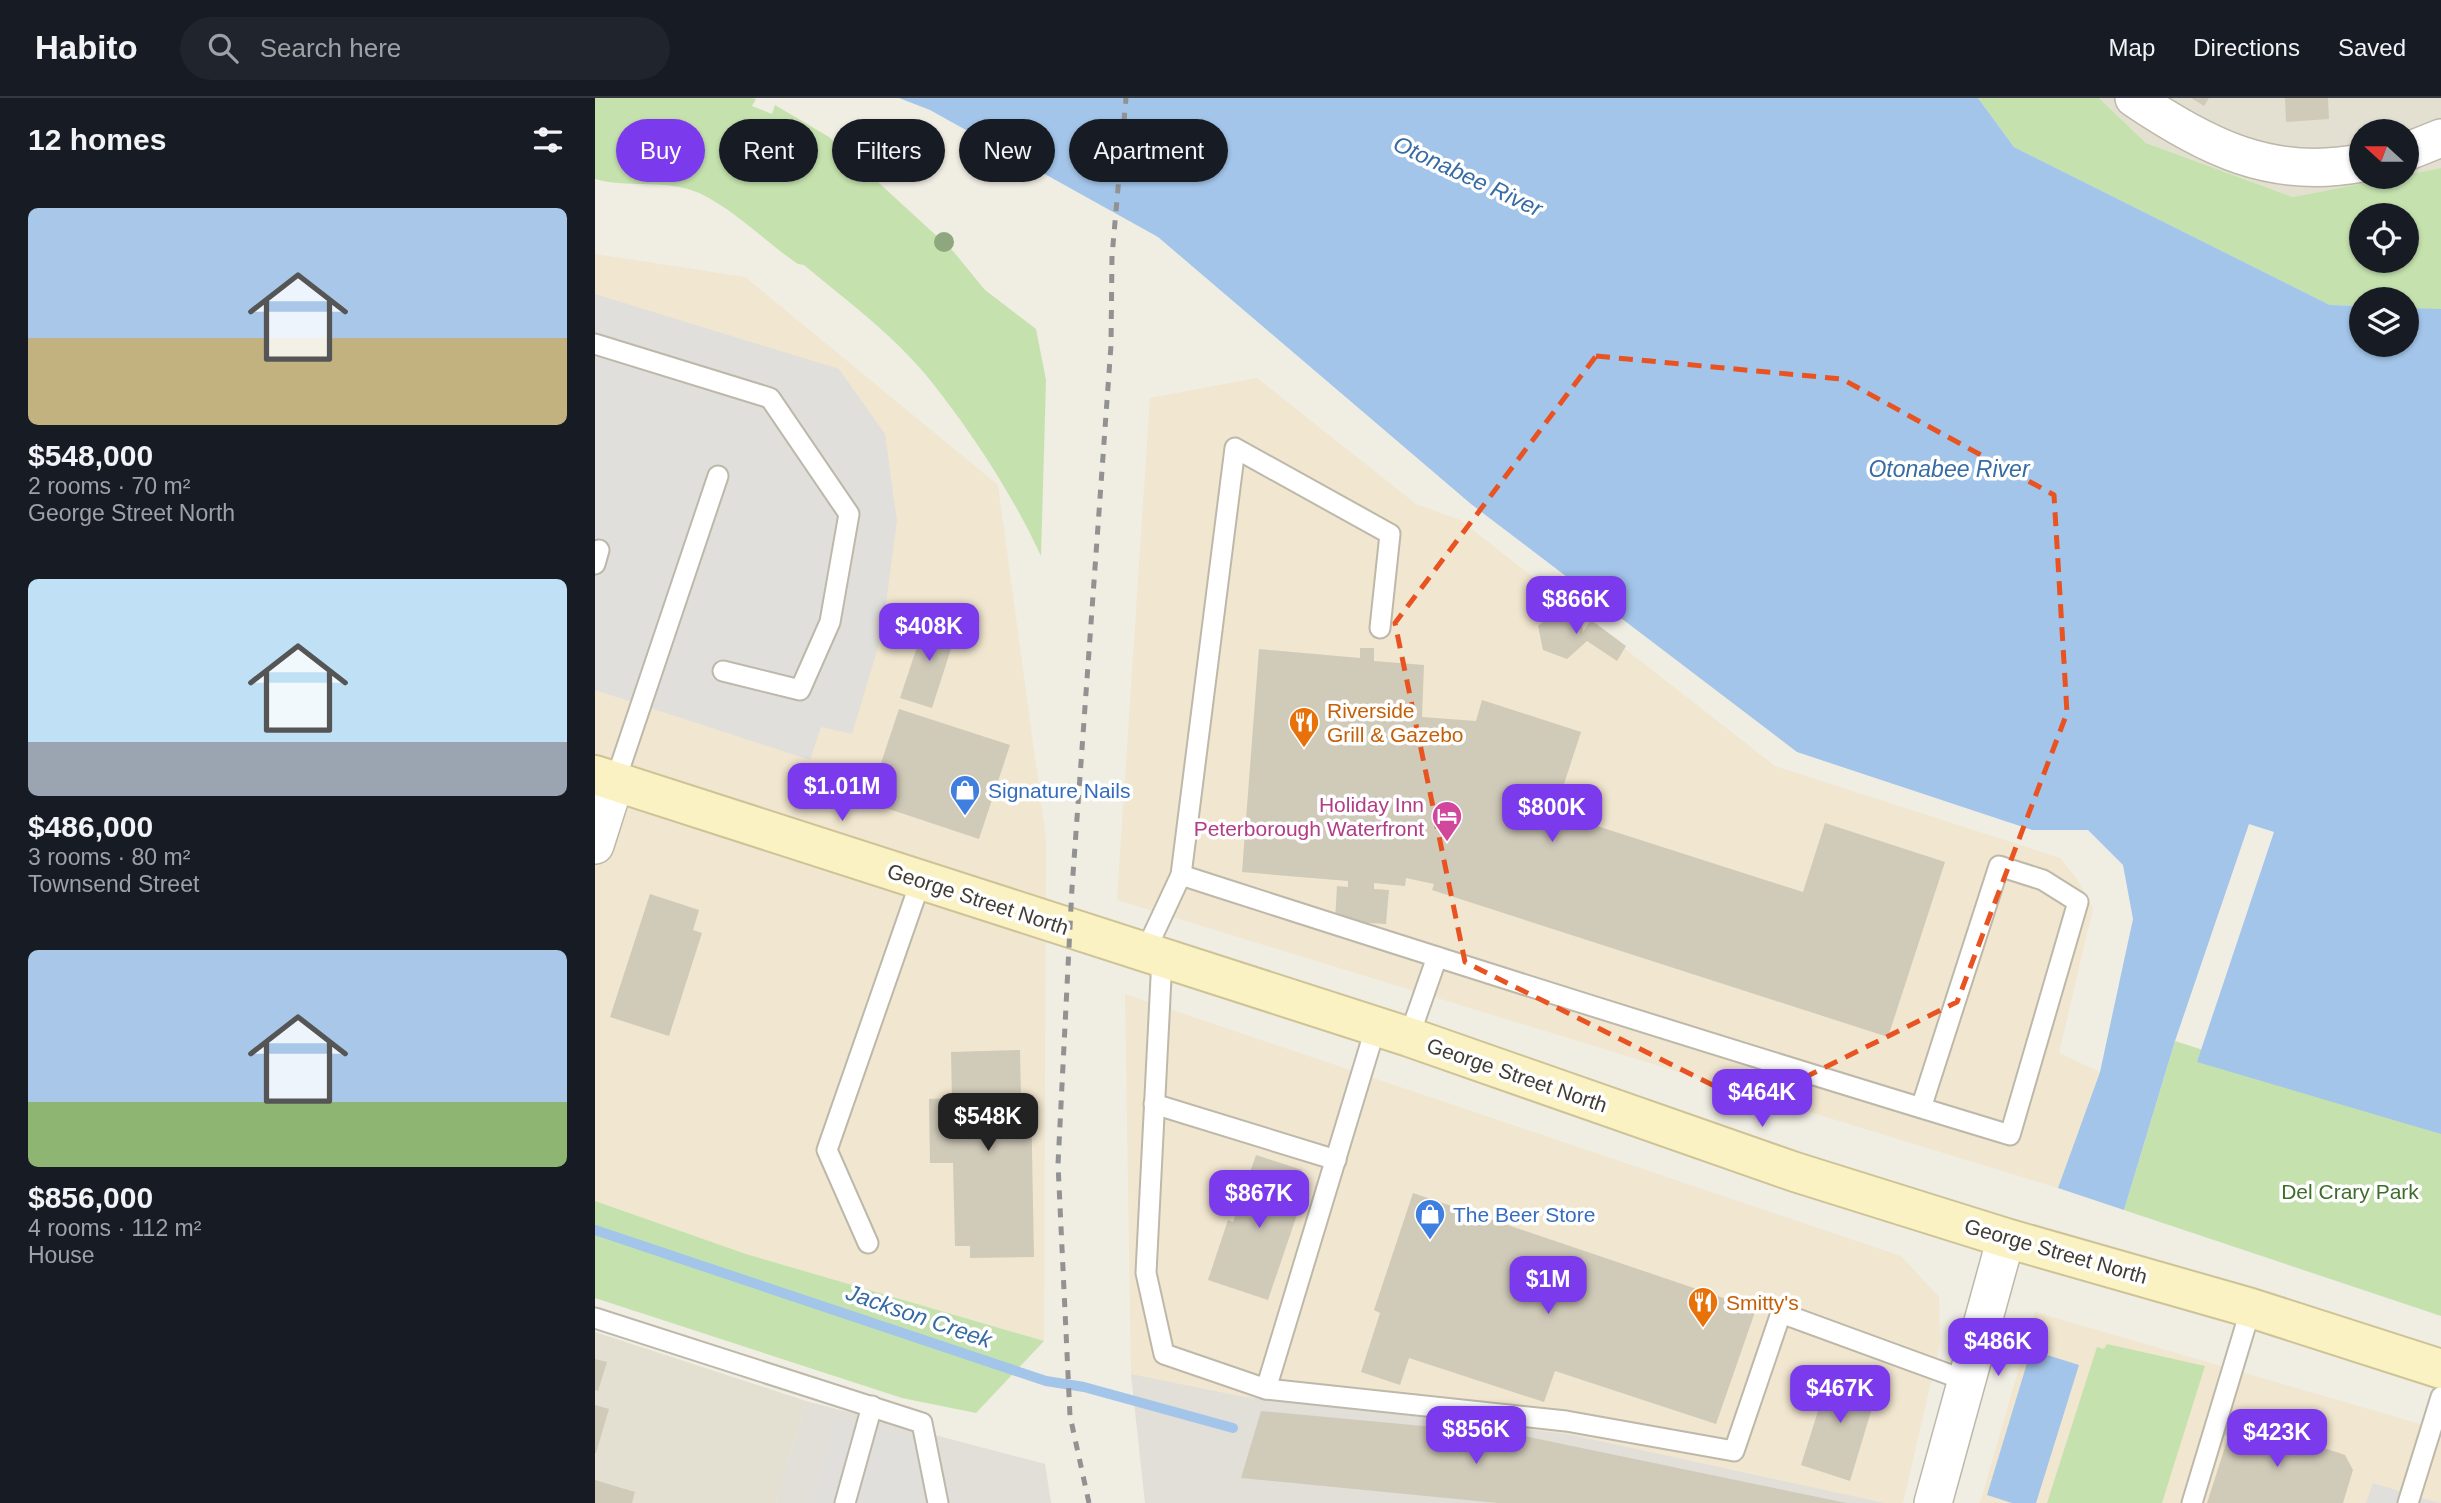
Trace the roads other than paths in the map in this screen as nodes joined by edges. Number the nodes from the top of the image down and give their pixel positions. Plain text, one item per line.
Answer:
1 (2134, 98) edge
2 (2441, 138) edge
3 (2419, 147) edge
4 (2349, 165) edge
5 (595, 344) edge
6 (718, 475) dead end
7 (1380, 628) dead end
8 (723, 671) dead end
9 (605, 778) edge
10 (595, 845) edge
11 (1181, 875) junction
12 (921, 880) junction
13 (1154, 955) junction
14 (1437, 957) junction
15 (1392, 1032) junction
16 (1154, 1104) junction
17 (1921, 1108) junction
18 (1336, 1160) junction
19 (2007, 1238) junction
20 (868, 1243) dead end
21 (2251, 1308) junction
22 (595, 1318) edge
23 (2441, 1369) edge
24 (1967, 1381) junction
25 (1266, 1389) junction
26 (2441, 1397) edge
27 (872, 1406) junction
28 (845, 1503) edge
29 (938, 1503) edge
30 (1933, 1503) edge
31 (2192, 1503) edge
32 (2408, 1503) edge

1 - 4 street
2 - 3 street
5 - 8 lane
6 - 9 lane
7 - 11 lane
9 - 10 street
9 - 12 main road, George Street North
11 - 13 lane
11 - 14 lane
12 - 13 main road, George Street North
12 - 20 lane
13 - 15 main road, George Street North
13 - 16 lane
14 - 15 lane
14 - 17 lane
15 - 18 lane
15 - 19 main road, George Street North
16 - 18 lane
16 - 25 lane
17 - 17 lane
18 - 25 lane
19 - 21 main road, George Street North
19 - 24 street
21 - 23 main road, George Street North
21 - 31 lane
22 - 27 lane
24 - 25 lane
24 - 30 street
26 - 32 lane
27 - 28 lane
27 - 29 lane

